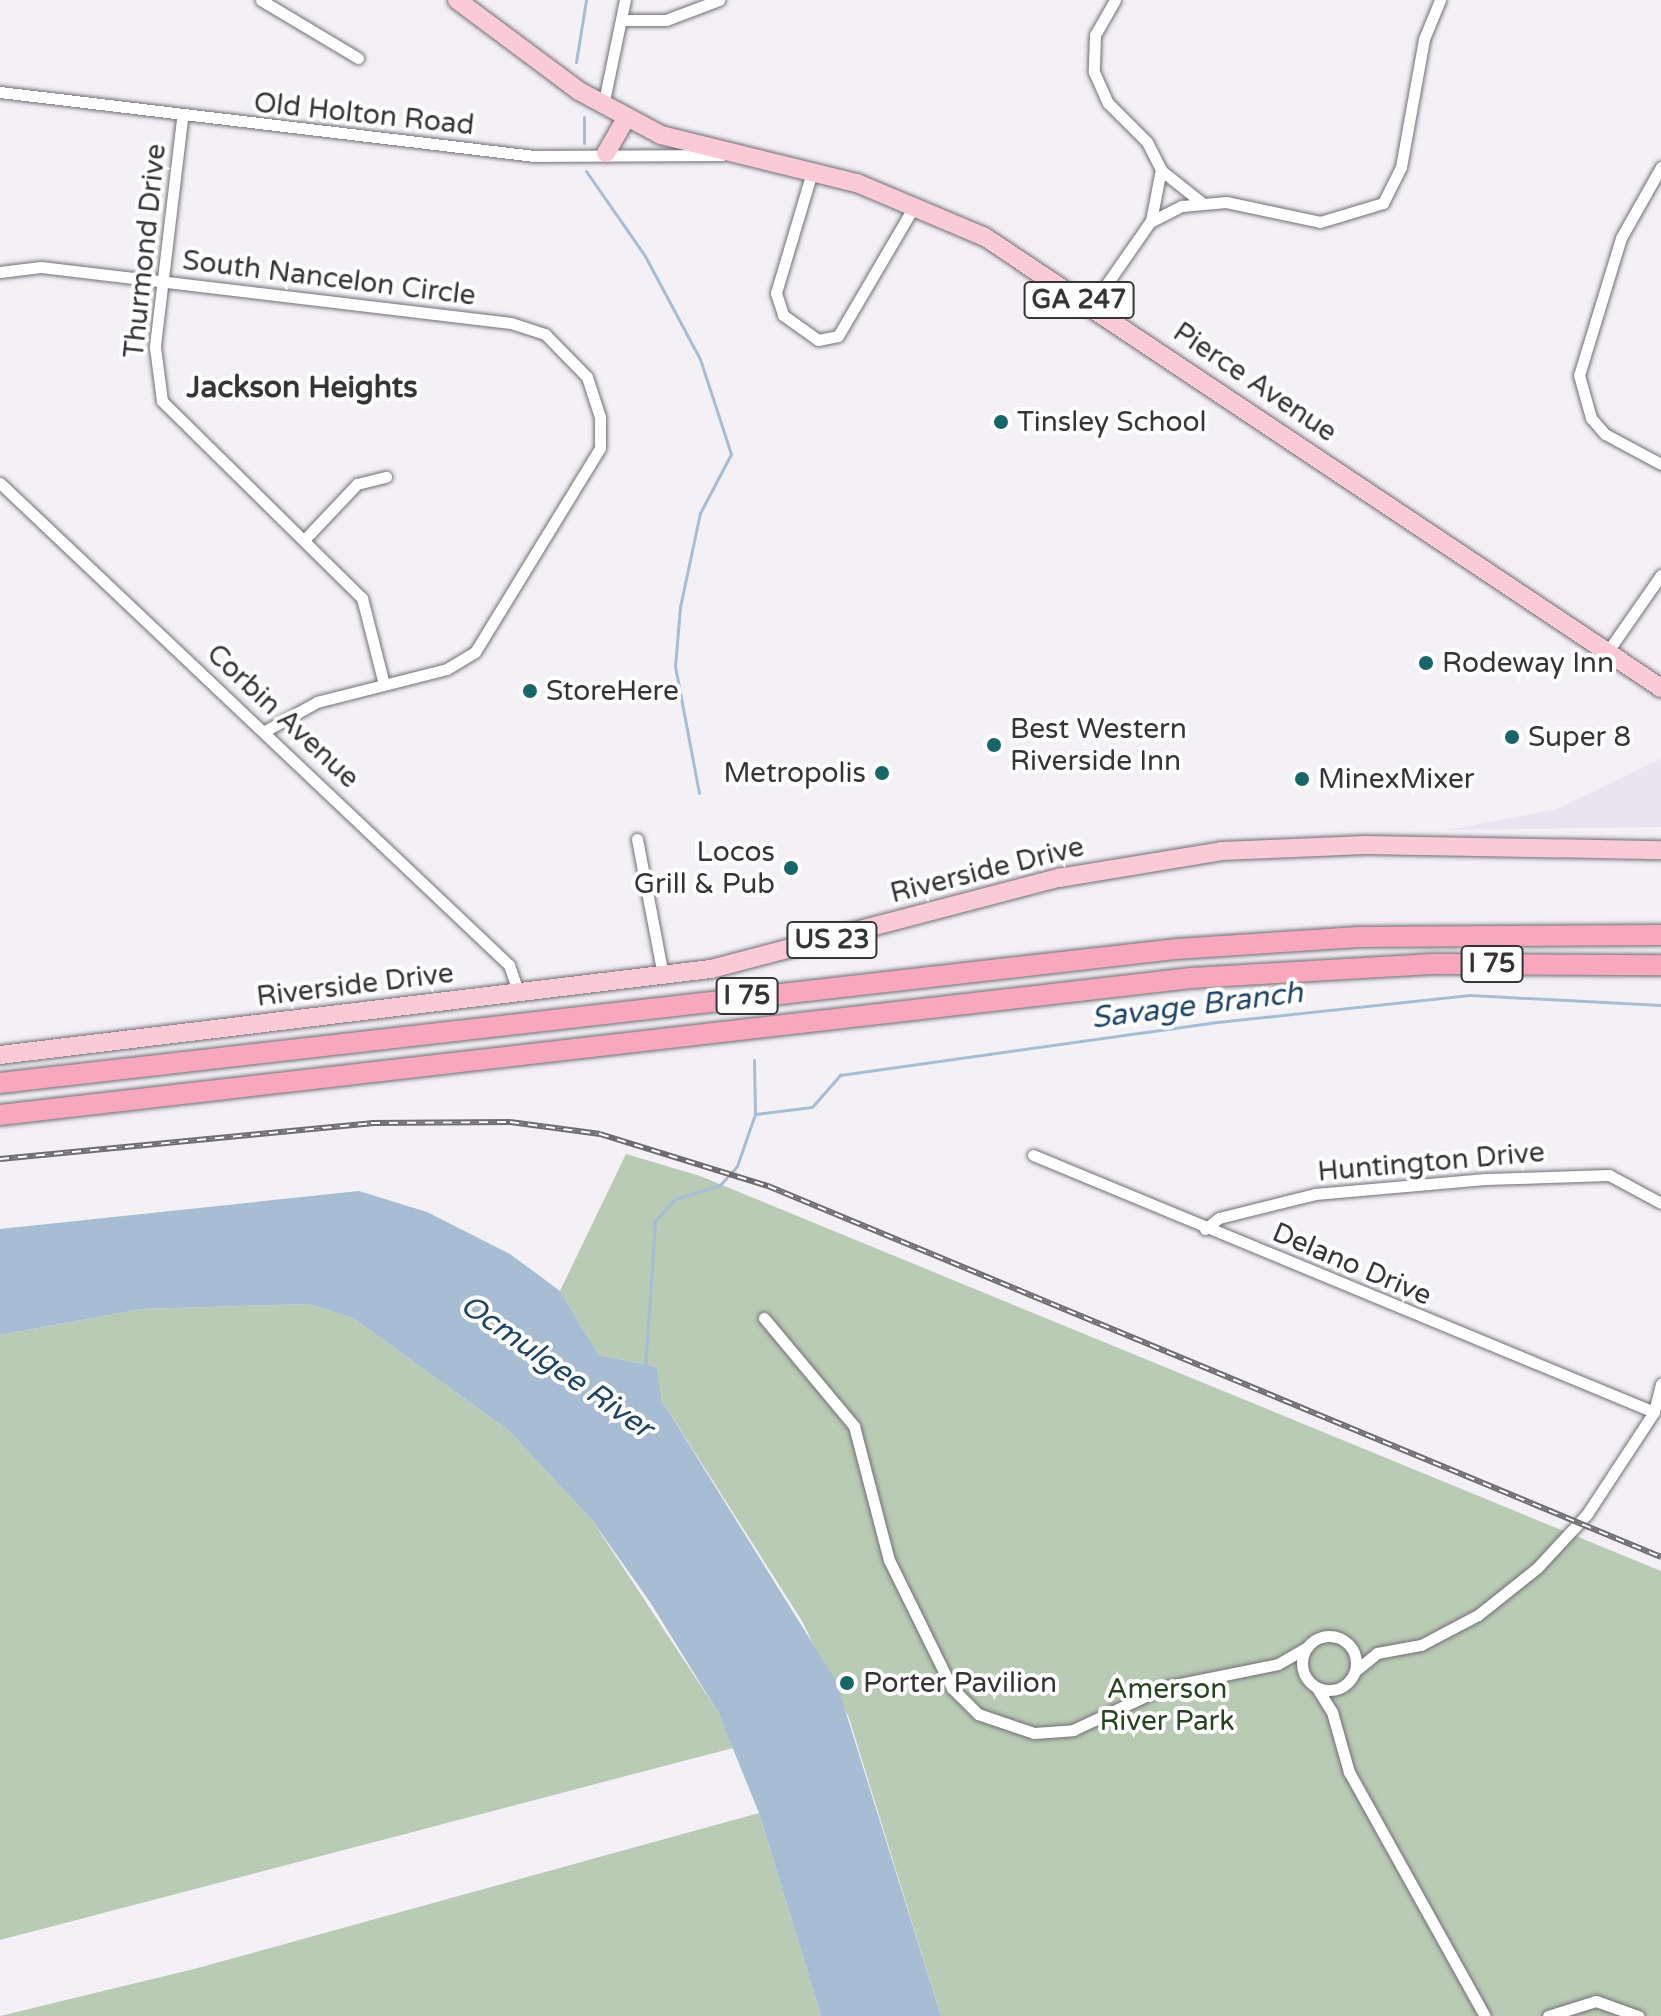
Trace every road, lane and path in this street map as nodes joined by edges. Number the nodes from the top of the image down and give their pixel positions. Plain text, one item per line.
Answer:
1 (261, 0) edge
2 (457, 0) edge
3 (625, 0) edge
4 (719, 0) edge
5 (1115, 0) edge
6 (1440, 0) edge
7 (624, 20) junction
8 (358, 58) dead end
9 (0, 92) edge
10 (603, 106) junction
11 (182, 119) junction
12 (626, 119) junction
13 (606, 153) junction
14 (724, 154) junction
15 (1661, 167) edge
16 (1161, 169) junction
17 (812, 172) junction
18 (1201, 202) junction
19 (915, 205) junction
20 (1150, 222) junction
21 (0, 272) edge
22 (163, 283) junction
23 (1090, 308) junction
24 (1661, 464) edge
25 (386, 477) dead end
26 (0, 483) edge
27 (305, 539) junction
28 (1661, 575) edge
29 (1608, 651) junction
30 (384, 684) junction
31 (1661, 688) edge
32 (265, 731) junction
33 (637, 839) dead end
34 (1661, 850) edge
35 (1661, 933) edge
36 (1661, 965) edge
37 (663, 975) junction
38 (519, 994) junction
39 (0, 1055) edge
40 (0, 1083) edge
41 (0, 1115) edge
42 (1033, 1155) dead end
43 (1661, 1203) edge
44 (1205, 1229) junction
45 (764, 1318) dead end
46 (1661, 1384) edge
47 (1658, 1410) edge
48 (1345, 1642) junction
49 (1307, 1647) junction
50 (1377, 1653) junction
51 (1278, 1664) junction
52 (1355, 1671) junction
53 (1305, 1677) junction
54 (1344, 1686) junction
55 (1317, 1688) junction
56 (1332, 1712) junction
57 (1485, 2016) edge
58 (1548, 2016) edge
59 (1638, 2016) edge

1 - 8 street
2 - 10 main road, Pierce Avenue / GA 247
3 - 7 street
4 - 7 street
5 - 16 street
6 - 18 street
7 - 10 street
9 - 11 street, Old Holton Road
10 - 12 main road, Pierce Avenue / GA 247
11 - 13 street, Old Holton Road
11 - 22 street, Thurmond Drive
12 - 13 main road
12 - 14 main road, Pierce Avenue / GA 247
13 - 14 street, Old Holton Road
14 - 17 main road, Pierce Avenue / GA 247
15 - 24 street
16 - 18 street
16 - 20 street
17 - 19 main road, Pierce Avenue / GA 247
17 - 19 street
18 - 20 street
19 - 23 main road, Pierce Avenue / GA 247
20 - 23 street
21 - 22 street, South Nancelon Circle
22 - 27 street, Thurmond Drive
22 - 30 street, South Nancelon Circle
23 - 29 main road, Pierce Avenue / GA 247
25 - 27 street
26 - 32 street, Corbin Avenue
27 - 30 street, Thurmond Drive
28 - 29 street
29 - 31 main road, Pierce Avenue / GA 247
30 - 32 street
32 - 38 street, Corbin Avenue
33 - 37 street
34 - 37 main road, Riverside Drive / US 23
35 - 40 highway, I 75
36 - 41 highway, I 75
37 - 38 main road, Riverside Drive / US 23
38 - 39 main road, Riverside Drive / US 23
42 - 44 street, Delano Drive
43 - 44 street, Huntington Drive
44 - 47 street, Delano Drive
45 - 51 street
46 - 47 street
47 - 50 street
48 - 49 street
48 - 50 street
48 - 52 street
49 - 51 street
49 - 53 street
50 - 52 street
51 - 53 street
52 - 54 street
53 - 55 street
54 - 55 street
54 - 56 street
55 - 56 street
56 - 57 street
58 - 59 street

